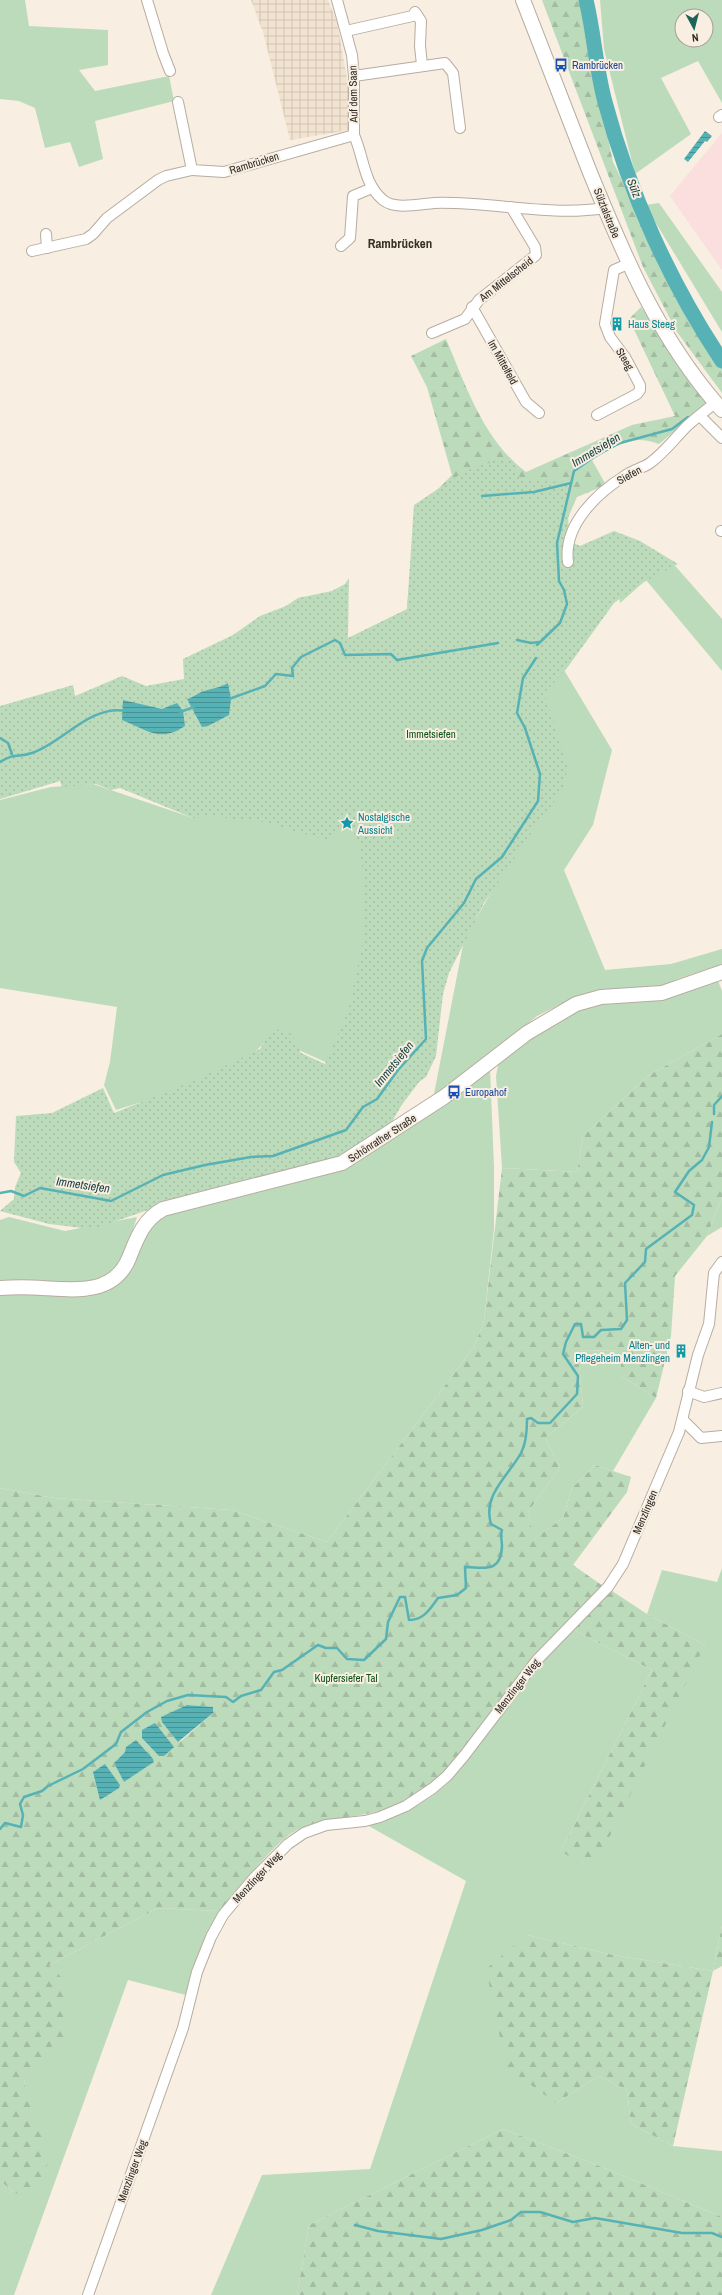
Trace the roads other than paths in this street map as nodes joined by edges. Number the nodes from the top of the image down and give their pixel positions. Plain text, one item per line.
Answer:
1 (147, 0) edge
2 (337, 0) edge
3 (523, 0) edge
4 (346, 31) junction
5 (422, 65) junction
6 (170, 71) dead end
7 (354, 76) junction
8 (178, 102) dead end
9 (460, 128) dead end
10 (354, 135) junction
11 (192, 170) junction
12 (372, 188) junction
13 (511, 207) junction
14 (604, 208) junction
15 (46, 234) dead end
16 (341, 246) dead end
17 (47, 248) junction
18 (32, 251) dead end
19 (628, 264) junction
20 (472, 307) junction
21 (432, 333) dead end
22 (719, 406) edge
23 (539, 413) dead end
24 (597, 415) dead end
25 (700, 416) junction
26 (722, 438) edge
27 (568, 562) dead end
28 (722, 972) edge
29 (722, 1262) edge
30 (0, 1288) edge
31 (688, 1391) junction
32 (722, 1393) edge
33 (683, 1420) junction
34 (722, 1436) edge
35 (598, 1598) joint
36 (88, 2295) edge

1 - 6 street
2 - 4 street, Auf dem Saan
3 - 14 street, Sülztalstraße
4 - 5 street
4 - 7 street, Auf dem Saan
5 - 7 street
5 - 9 street
7 - 10 street, Auf dem Saan
8 - 11 street
10 - 11 street, Rambrücken
10 - 12 street
11 - 17 street, Rambrücken
12 - 13 street
12 - 16 street
13 - 14 street
13 - 20 street, Am Mittelscheid
14 - 19 street, Sülztalstraße
15 - 17 street
17 - 18 street, Rambrücken
19 - 22 street, Sülztalstraße
19 - 24 street, Steeg
20 - 21 street, Am Mittelscheid
20 - 23 street, Im Mittelfeld
22 - 25 street, Siefen
25 - 26 street
25 - 27 street, Siefen
28 - 30 street, Schönrather Straße
29 - 31 street, Menzlingen
31 - 32 street
31 - 33 street, Menzlingen
33 - 34 street
33 - 35 street, Menzlingen
35 - 36 street, Menzlinger Weg

